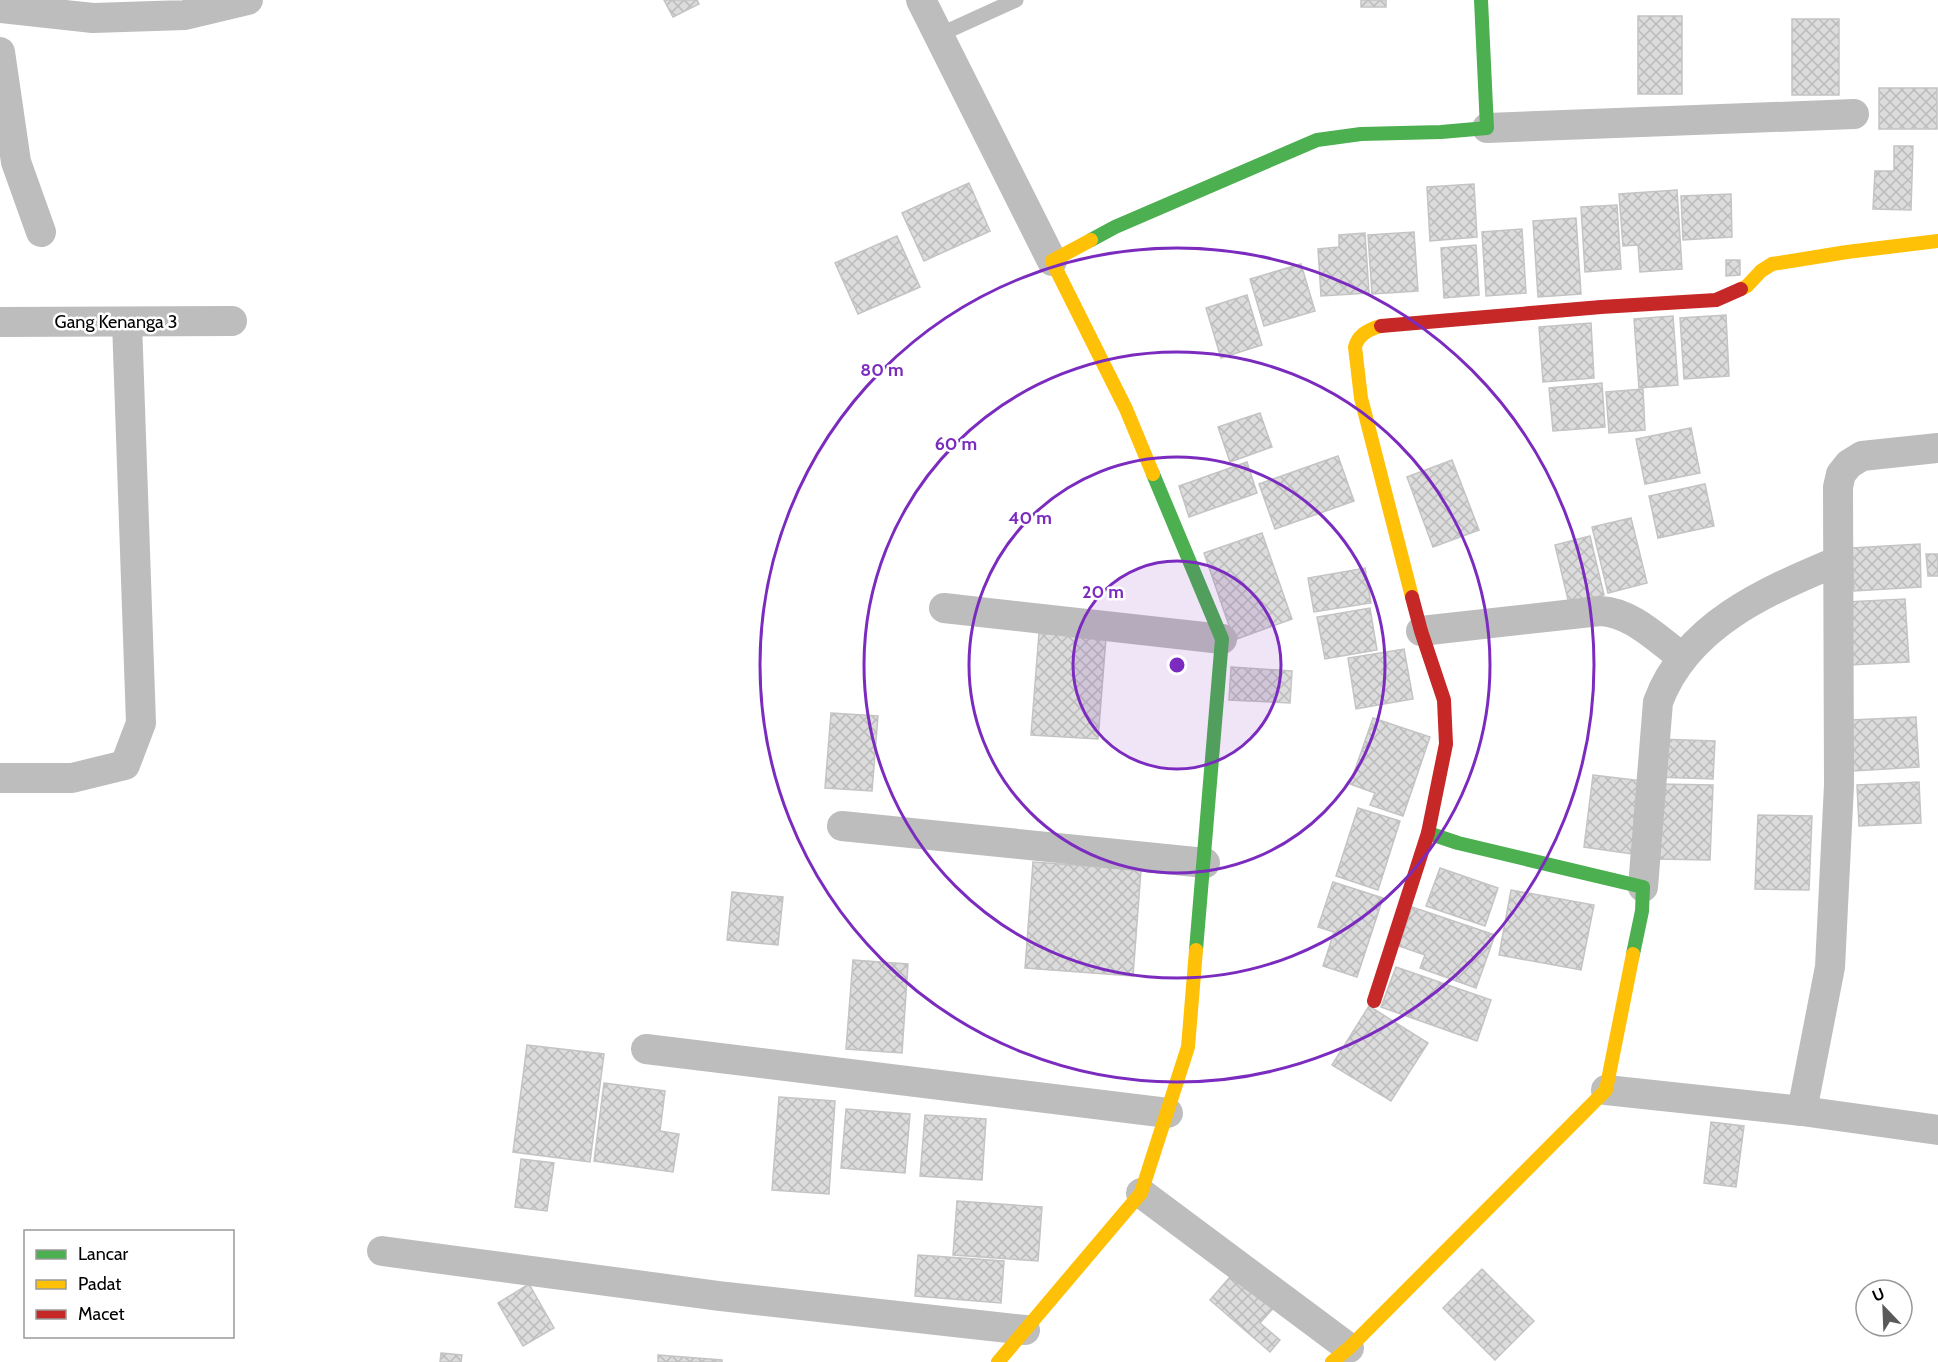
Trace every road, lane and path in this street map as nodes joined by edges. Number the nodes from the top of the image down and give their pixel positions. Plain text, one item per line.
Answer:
1 (248, 0) edge
2 (921, 0) edge
3 (1016, 0) edge
4 (1481, 0) edge
5 (0, 8) edge
6 (939, 35) junction
7 (0, 52) edge
8 (1854, 114) dead end
9 (1488, 128) junction
10 (41, 232) dead end
11 (1938, 241) edge
12 (1052, 261) junction
13 (232, 321) dead end
14 (0, 322) edge
15 (127, 322) junction
16 (1938, 448) edge
17 (1838, 561) junction
18 (944, 608) dead end
19 (1421, 631) junction
20 (1222, 639) junction
21 (1682, 657) junction
22 (0, 778) edge
23 (842, 826) dead end
24 (1428, 833) junction
25 (1205, 863) junction
26 (1643, 887) junction
27 (1374, 1001) dead end
28 (646, 1049) dead end
29 (1606, 1090) junction
30 (1802, 1111) junction
31 (1168, 1113) junction
32 (1938, 1130) edge
33 (1141, 1192) junction
34 (382, 1251) dead end
35 (1025, 1330) junction
36 (1340, 1355) edge
37 (998, 1362) edge

1 - 5 street
2 - 6 street
3 - 6 lane
4 - 9 street
6 - 12 street
7 - 10 street
8 - 9 street
9 - 12 street
11 - 19 street
12 - 20 street
13 - 15 street, Gang Kenanga 3
14 - 15 street, Gang Kenanga 3
15 - 22 street
16 - 17 street
17 - 21 street
17 - 30 street
18 - 20 street
19 - 21 street
19 - 24 street
20 - 25 street
21 - 26 street
23 - 25 street
24 - 26 street
24 - 27 street
25 - 31 street
26 - 29 street
28 - 31 street
29 - 30 street
29 - 36 street
30 - 32 street
31 - 33 street
33 - 35 street
33 - 36 street
34 - 35 street
35 - 37 street

